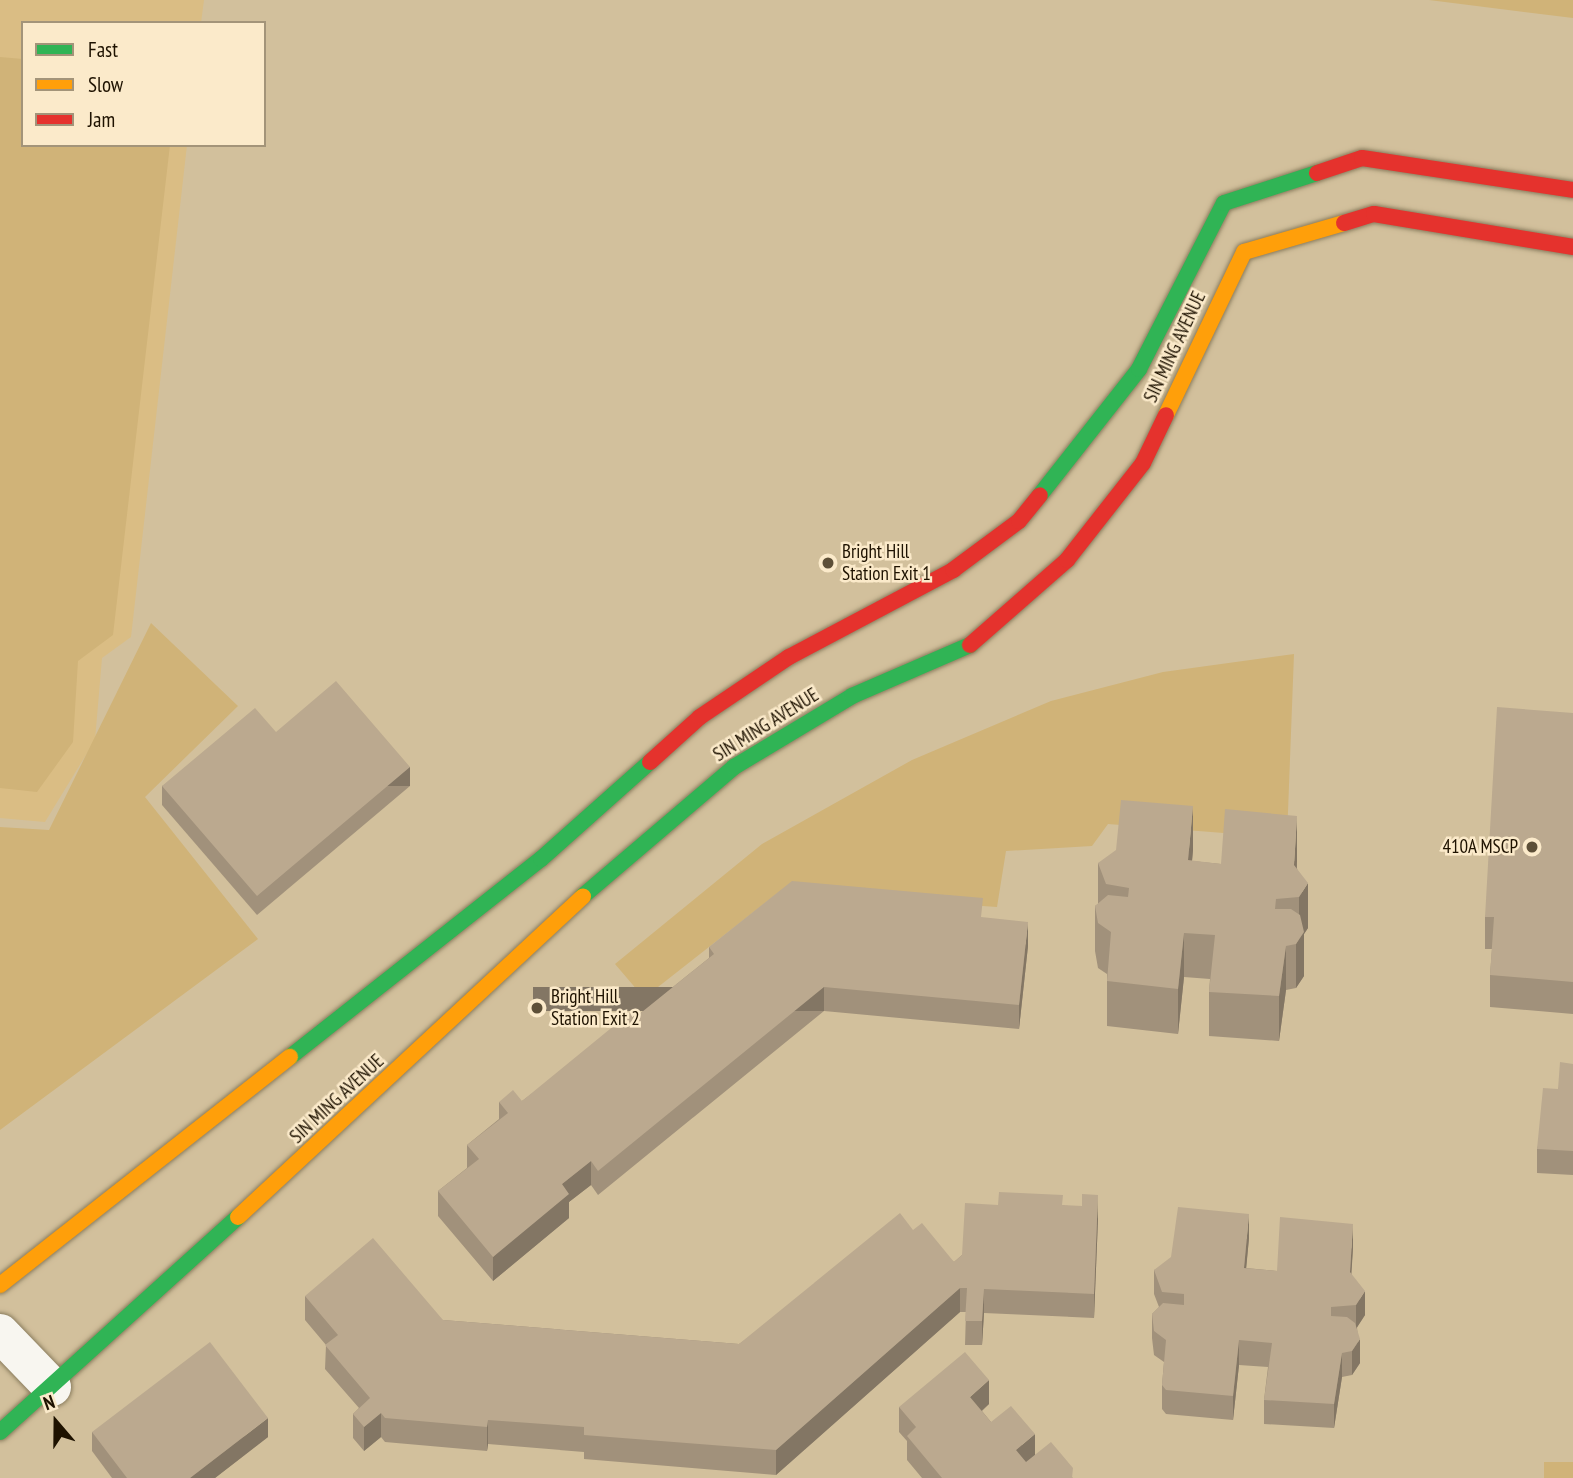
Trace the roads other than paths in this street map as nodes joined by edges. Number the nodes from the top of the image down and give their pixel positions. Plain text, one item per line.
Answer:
1 (1573, 190) edge
2 (1573, 247) edge
3 (0, 1285) edge
4 (0, 1333) edge
5 (52, 1387) junction
6 (5, 1418) edge

1 - 3 main road, SIN MING AVENUE
2 - 5 main road, SIN MING AVENUE
4 - 5 street
5 - 6 main road, SIN MING AVENUE

